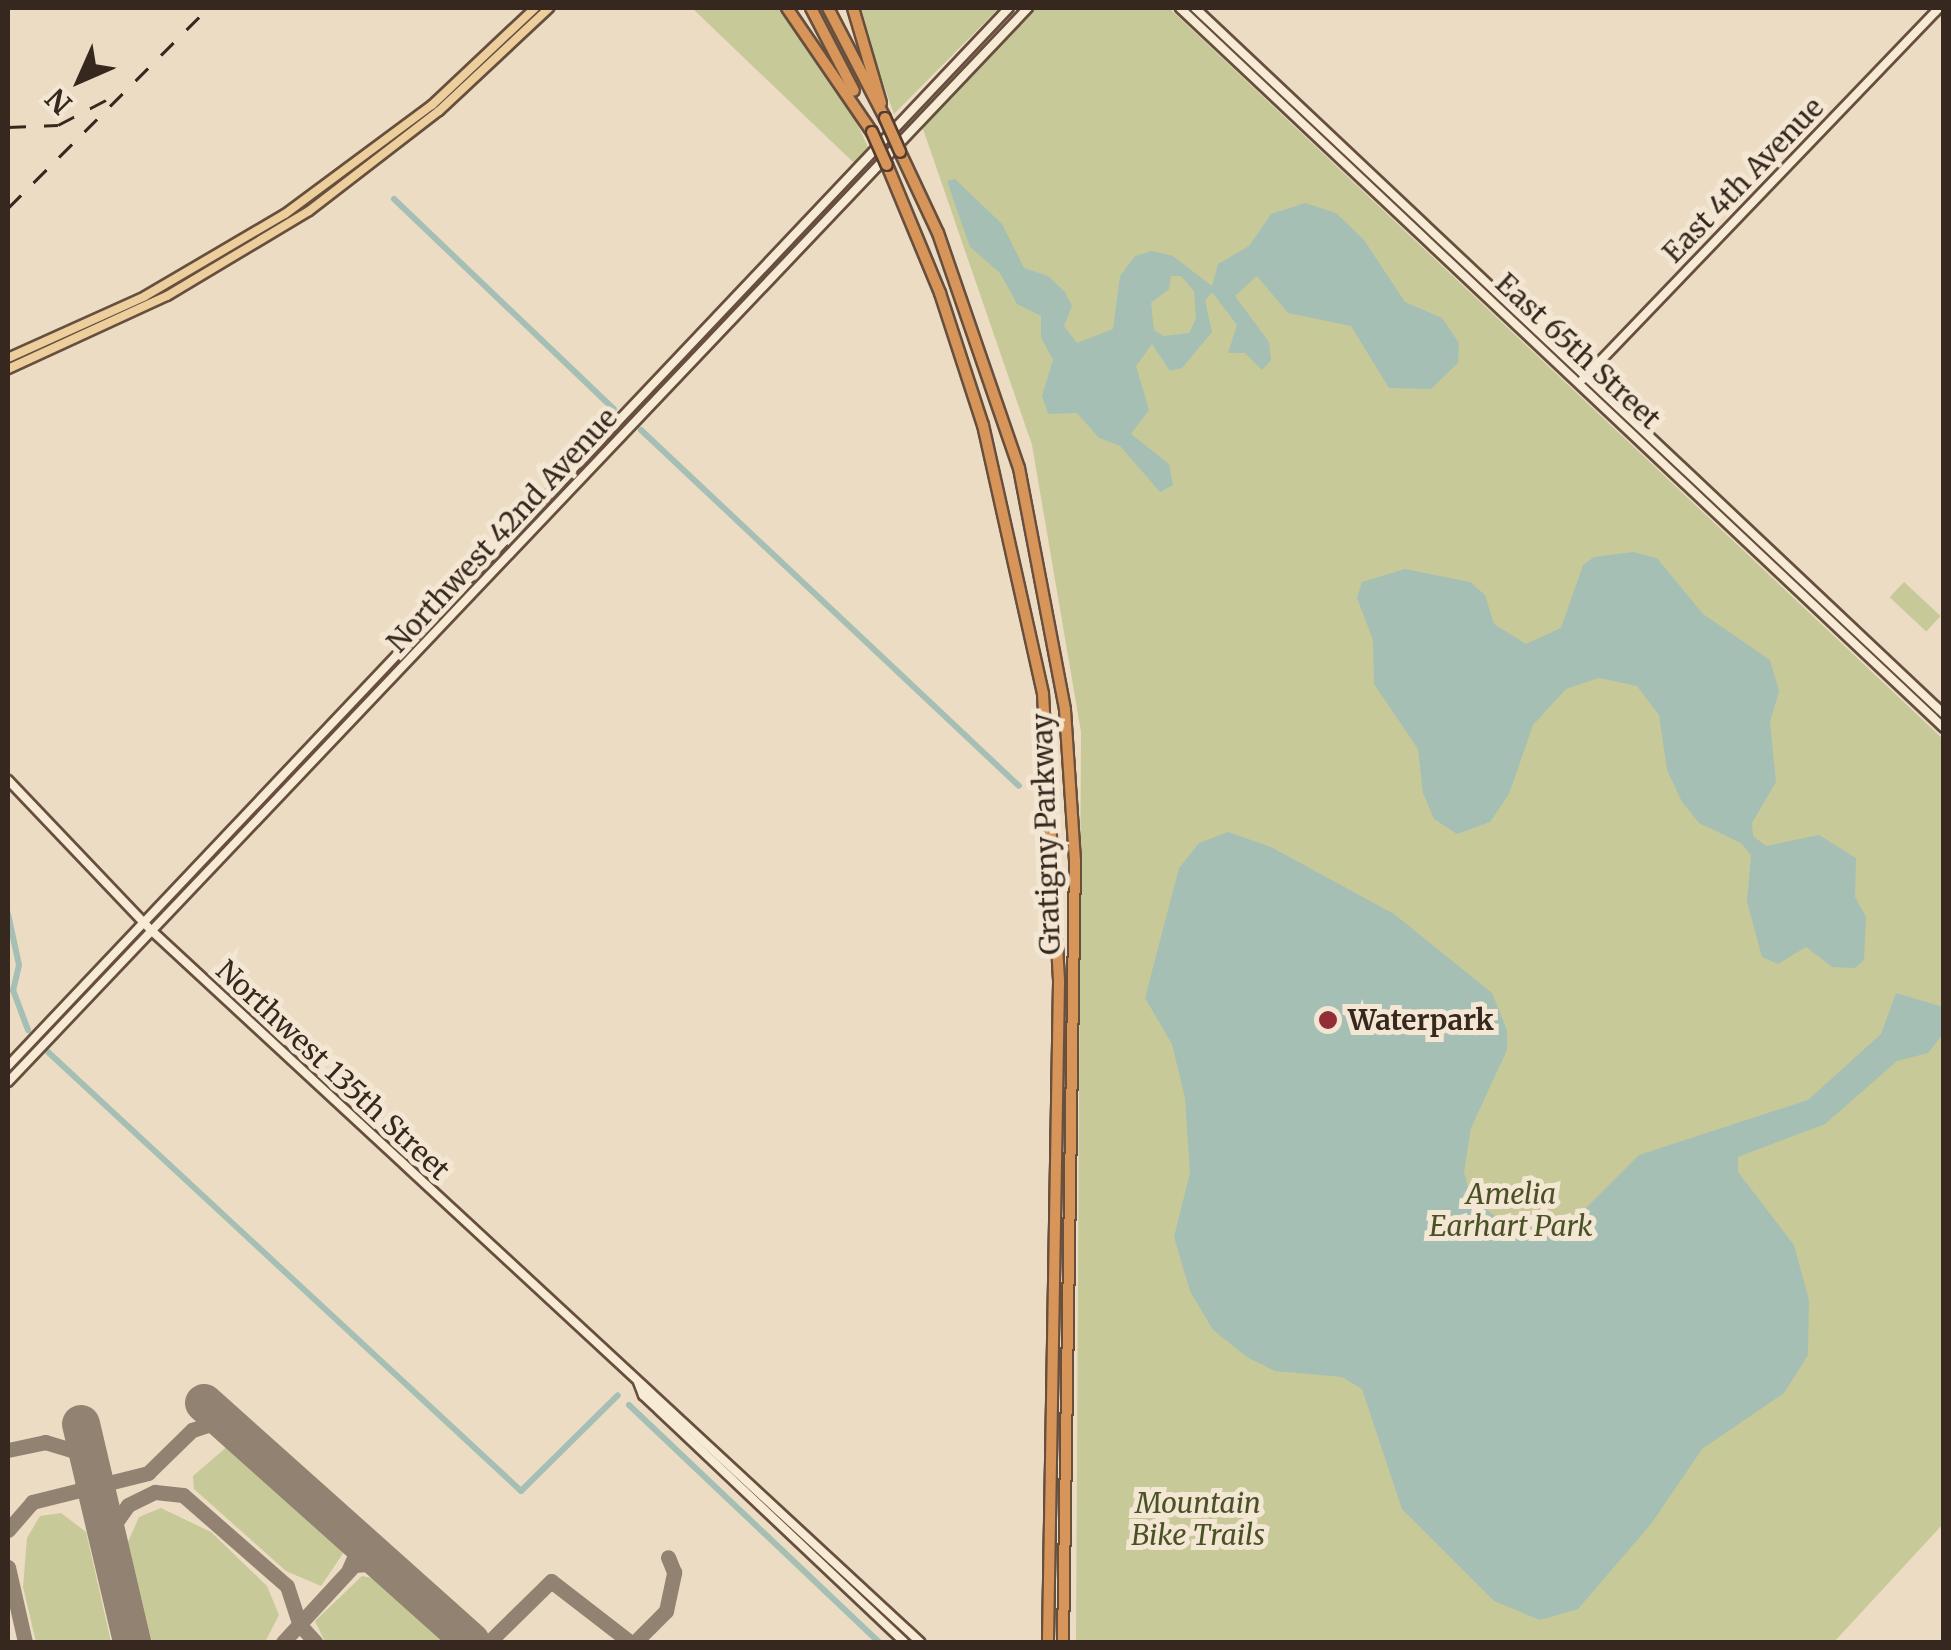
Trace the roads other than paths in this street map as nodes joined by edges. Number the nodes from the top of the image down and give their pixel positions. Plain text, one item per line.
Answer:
1 (535, 8) edge
2 (549, 8) edge
3 (787, 8) edge
4 (811, 8) edge
5 (828, 8) edge
6 (853, 8) edge
7 (1009, 8) edge
8 (1028, 8) edge
9 (1180, 8) edge
10 (1195, 8) edge
11 (1939, 8) edge
12 (885, 118) junction
13 (872, 132) junction
14 (808, 220) junction
15 (818, 229) junction
16 (716, 317) junction
17 (726, 327) junction
18 (8, 358) edge
19 (8, 368) edge
20 (1582, 379) junction
21 (519, 524) junction
22 (530, 534) junction
23 (475, 571) junction
24 (486, 580) junction
25 (1944, 714) edge
26 (1944, 728) edge
27 (317, 738) junction
28 (327, 748) junction
29 (8, 780) edge
30 (148, 928) junction
31 (26, 1047) junction
32 (34, 1054) junction
33 (8, 1066) edge
34 (8, 1082) edge
35 (638, 1382) junction
36 (892, 1616) junction
37 (885, 1624) junction
38 (904, 1642) edge
39 (920, 1642) edge
40 (1048, 1642) edge
41 (1063, 1642) edge

1 - 18 main road
2 - 19 main road
3 - 13 highway
4 - 13 highway, Gratigny Parkway
5 - 12 highway, Gratigny Parkway
6 - 12 highway
7 - 14 main road, Northwest 42nd Avenue
8 - 15 main road, Northwest 42nd Avenue
9 - 20 main road, East 65th Street
10 - 20 main road, East 65th Street
11 - 20 main road, East 4th Avenue
12 - 41 highway, Gratigny Parkway, bridge
13 - 40 highway, Gratigny Parkway, bridge
14 - 15 main road
14 - 16 main road, Northwest 42nd Avenue
15 - 17 main road, Northwest 42nd Avenue
16 - 17 main road
16 - 21 main road, Northwest 42nd Avenue
17 - 22 main road, Northwest 42nd Avenue
20 - 25 main road, East 65th Street
20 - 26 main road, East 65th Street
21 - 22 main road
21 - 23 main road, Northwest 42nd Avenue
22 - 24 main road, Northwest 42nd Avenue
23 - 24 main road
23 - 27 main road, Northwest 42nd Avenue
24 - 28 main road, Northwest 42nd Avenue
27 - 28 main road
27 - 30 main road, Northwest 42nd Avenue
28 - 30 main road, Northwest 42nd Avenue
29 - 30 main road, Northwest 135th Street
30 - 31 main road, Northwest 42nd Avenue
30 - 32 main road, Northwest 42nd Avenue
30 - 35 main road, Northwest 135th Street
31 - 32 main road
31 - 33 main road, Northwest 42nd Avenue
32 - 34 main road, Northwest 42nd Avenue
35 - 36 main road, Northwest 135th Street
35 - 37 main road, Northwest 135th Street
36 - 37 main road
36 - 39 main road, Northwest 135th Street
37 - 38 main road, Northwest 135th Street

